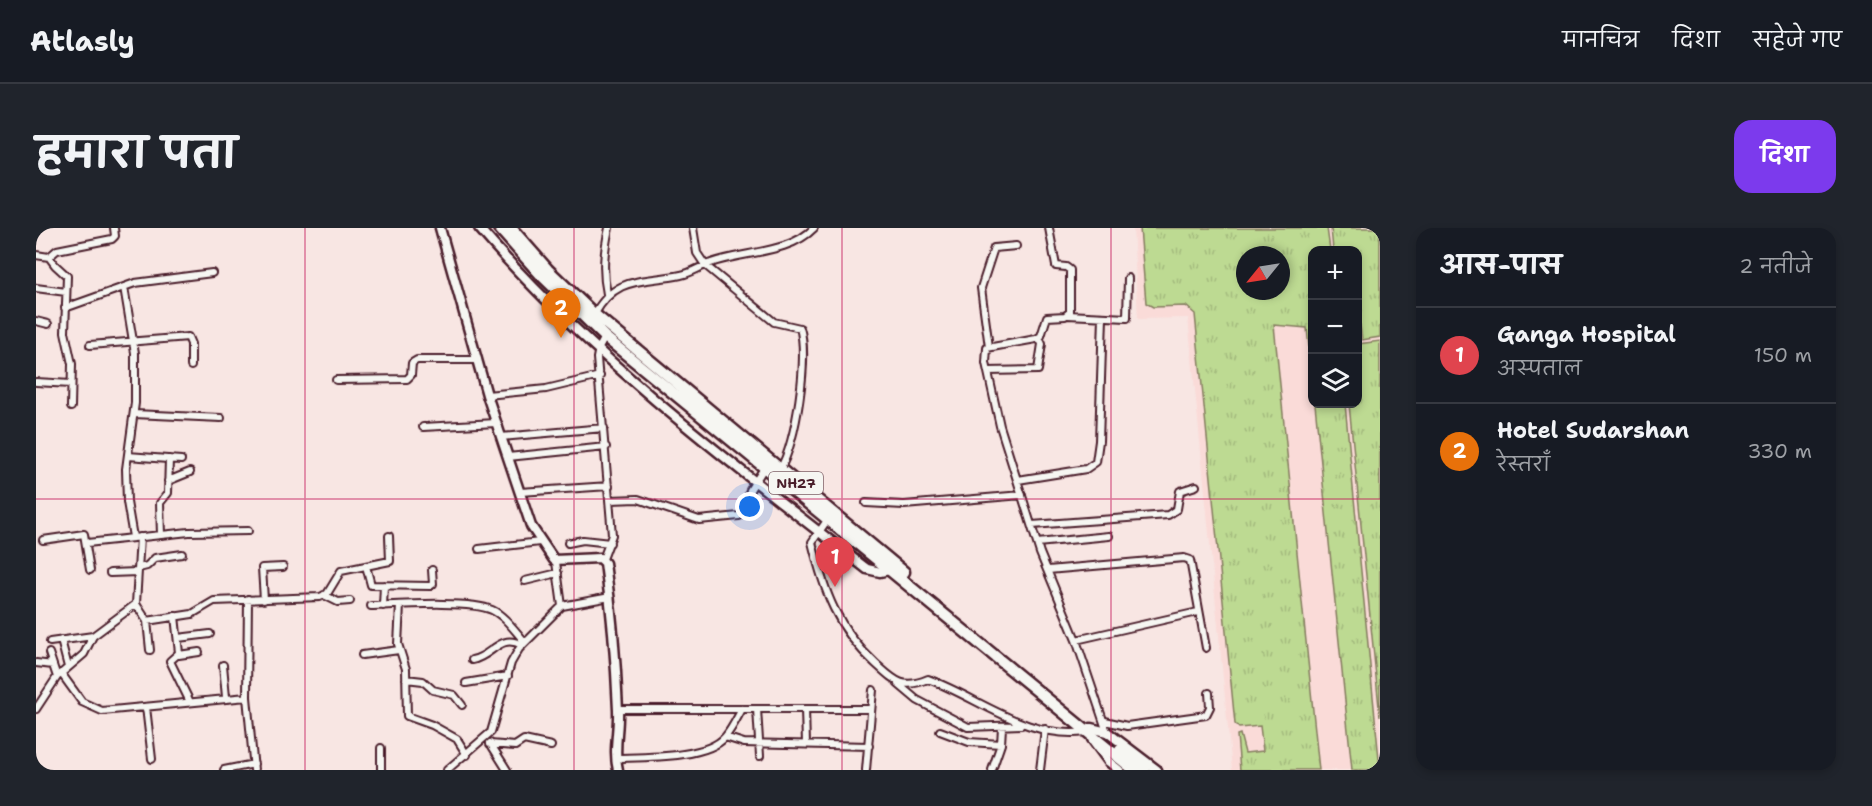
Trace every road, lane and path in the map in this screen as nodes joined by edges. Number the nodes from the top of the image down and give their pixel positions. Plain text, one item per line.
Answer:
1 (114, 228) edge
2 (440, 228) edge
3 (479, 228) edge
4 (499, 228) edge
5 (511, 228) edge
6 (609, 228) edge
7 (693, 228) edge
8 (1049, 228) edge
9 (813, 229) edge
10 (1016, 246) dead end
11 (36, 255) edge
12 (49, 257) junction
13 (705, 265) junction
14 (212, 273) dead end
15 (1128, 278) dead end
16 (124, 287) junction
17 (36, 288) edge
18 (66, 292) junction
19 (608, 294) junction
20 (65, 308) junction
21 (1068, 315) junction
22 (1103, 317) junction
23 (592, 319) junction
24 (36, 321) edge
25 (48, 324) dead end
26 (605, 337) junction
27 (1039, 338) junction
28 (134, 340) junction
29 (90, 345) dead end
30 (989, 347) junction
31 (599, 348) junction
32 (478, 360) junction
33 (191, 366) dead end
34 (988, 371) junction
35 (600, 376) junction
36 (336, 380) dead end
37 (36, 382) edge
38 (71, 384) junction
39 (487, 395) junction
40 (71, 407) dead end
41 (134, 414) junction
42 (221, 418) dead end
43 (496, 423) junction
44 (423, 427) dead end
45 (604, 428) junction
46 (501, 437) junction
47 (606, 447) junction
48 (128, 456) junction
49 (508, 457) junction
50 (169, 459) junction
51 (181, 460) dead end
52 (764, 468) junction
53 (780, 469) junction
54 (190, 472) dead end
55 (1018, 480) junction
56 (168, 481) junction
57 (756, 481) junction
58 (609, 486) junction
59 (1196, 486) dead end
60 (520, 492) junction
61 (1022, 495) junction
62 (610, 500) junction
63 (866, 503) dead end
64 (828, 519) junction
65 (1032, 525) junction
66 (248, 531) dead end
67 (819, 532) junction
68 (161, 535) junction
69 (389, 536) dead end
70 (1109, 536) dead end
71 (136, 537) junction
72 (43, 540) dead end
73 (540, 542) junction
74 (87, 543) junction
75 (568, 543) dead end
76 (610, 543) junction
77 (1037, 543) junction
78 (479, 549) dead end
79 (182, 554) dead end
80 (603, 560) junction
81 (556, 562) junction
82 (366, 566) junction
83 (283, 567) dead end
84 (90, 570) dead end
85 (139, 570) junction
86 (432, 570) dead end
87 (889, 570) junction
88 (1048, 570) junction
89 (110, 573) dead end
90 (558, 573) junction
91 (525, 581) dead end
92 (384, 585) junction
93 (324, 596) junction
94 (610, 597) junction
95 (248, 599) junction
96 (264, 600) junction
97 (350, 601) dead end
98 (136, 604) junction
99 (400, 605) junction
100 (371, 606) dead end
101 (383, 606) junction
102 (562, 606) junction
103 (1198, 612) junction
104 (175, 616) junction
105 (147, 621) junction
106 (210, 634) dead end
107 (93, 636) junction
108 (178, 638) junction
109 (61, 640) junction
110 (1076, 640) junction
111 (50, 642) dead end
112 (523, 644) junction
113 (1206, 648) dead end
114 (150, 650) dead end
115 (399, 650) junction
116 (199, 652) dead end
117 (49, 653) dead end
118 (179, 655) junction
119 (362, 655) dead end
120 (472, 660) dead end
121 (36, 663) edge
122 (53, 665) junction
123 (223, 665) dead end
124 (68, 667) junction
125 (59, 675) junction
126 (508, 676) junction
127 (406, 679) junction
128 (895, 681) junction
129 (466, 683) dead end
130 (873, 690) dead end
131 (1209, 693) dead end
132 (247, 697) junction
133 (226, 698) junction
134 (190, 702) junction
135 (462, 705) dead end
136 (146, 707) junction
137 (36, 709) edge
138 (618, 709) junction
139 (742, 709) junction
140 (757, 709) junction
141 (805, 709) junction
142 (870, 709) junction
143 (1106, 721) junction
144 (1027, 724) junction
145 (1002, 727) junction
146 (1045, 729) junction
147 (1089, 730) junction
148 (940, 731) dead end
149 (1107, 732) junction
150 (725, 737) junction
151 (488, 741) junction
152 (759, 743) junction
153 (806, 744) junction
154 (1001, 744) junction
155 (551, 746) dead end
156 (869, 746) junction
157 (381, 748) dead end
158 (467, 755) junction
159 (760, 756) dead end
160 (616, 758) junction
161 (152, 759) dead end
162 (254, 767) edge
163 (224, 770) edge
164 (381, 770) edge
165 (447, 770) edge
166 (507, 770) edge
167 (618, 770) edge
168 (866, 770) edge
169 (992, 770) edge
170 (1040, 770) edge
171 (1119, 770) edge
172 (1134, 770) edge
173 (1145, 770) edge
174 (1157, 770) edge

1 - 12 street
2 - 32 street
3 - 31 street
4 - 23 highway, NH27
5 - 23 highway, NH27
6 - 19 street
7 - 13 street
8 - 21 street
9 - 13 street
10 - 30 street
11 - 12 street
12 - 18 street
13 - 19 street
13 - 53 street
14 - 16 street
15 - 22 street
16 - 20 street
16 - 28 street
17 - 18 street
18 - 20 street
19 - 23 street
20 - 38 street
21 - 22 street
21 - 27 street
22 - 55 street
23 - 26 highway, NH27
23 - 53 highway, NH27
24 - 25 street
26 - 31 street
26 - 52 highway, NH27
27 - 30 street
27 - 34 street
28 - 29 street
28 - 33 street
28 - 41 street
30 - 34 street
31 - 35 street
31 - 57 street
32 - 36 street
32 - 39 street
34 - 55 street
35 - 39 street
35 - 45 street
37 - 38 street
38 - 40 street
39 - 43 street
41 - 42 street
41 - 48 street
43 - 44 street
43 - 46 street
45 - 46 street
45 - 47 street
46 - 49 street
47 - 49 street
47 - 58 street
48 - 50 street
48 - 71 street
49 - 60 street
50 - 51 street
50 - 56 street
52 - 57 street
52 - 64 highway, NH27
53 - 147 highway, NH27
54 - 56 street
55 - 61 street
56 - 68 street
57 - 62 street
57 - 67 street
58 - 60 street
58 - 62 street
59 - 65 street
60 - 73 street
61 - 63 street
61 - 65 street
62 - 76 street
64 - 67 street
64 - 87 highway, NH27
65 - 77 street
66 - 68 street
67 - 87 street
67 - 128 street
68 - 71 street
69 - 82 street
70 - 77 street
71 - 74 street
71 - 85 street
72 - 74 street
73 - 78 street
73 - 81 street
74 - 84 street
75 - 76 street
76 - 80 street
77 - 88 street
79 - 85 street
80 - 81 street
80 - 94 street
81 - 90 street
82 - 92 street
82 - 93 street
83 - 96 street
85 - 89 street
85 - 98 street
86 - 92 street
87 - 147 highway, NH27
88 - 103 street
88 - 110 street
90 - 91 street
90 - 102 street
92 - 101 street
93 - 96 street
93 - 97 street
94 - 102 street
94 - 138 street
95 - 96 street
95 - 104 street
95 - 132 street
98 - 105 street
98 - 107 street
99 - 101 street
99 - 112 street
99 - 115 street
100 - 101 street
102 - 112 street
103 - 110 street
103 - 113 street
104 - 105 street
104 - 108 street
105 - 114 street
106 - 108 street
107 - 109 street
107 - 124 street
108 - 118 street
109 - 111 street
109 - 124 street
110 - 143 street
112 - 120 street
112 - 126 street
115 - 119 street
115 - 127 street
116 - 118 street
117 - 122 street
118 - 134 street
121 - 122 street
122 - 125 street
123 - 133 street
124 - 125 street
125 - 136 street
125 - 137 street
126 - 129 street
126 - 151 street
127 - 135 street
127 - 158 street
128 - 144 street
128 - 145 street
130 - 142 street
131 - 143 street
132 - 133 street
132 - 162 street
133 - 134 street
134 - 136 street
136 - 161 street
138 - 139 street
138 - 160 street
139 - 140 street
139 - 150 street
140 - 141 street
140 - 152 street
141 - 142 street
141 - 153 street
142 - 156 street
143 - 149 street
144 - 145 street
144 - 146 street
145 - 154 street
146 - 147 street
146 - 170 street
147 - 149 street
147 - 171 street
147 - 172 highway, NH27
147 - 173 highway, NH27
148 - 154 street
149 - 174 street
150 - 152 street
150 - 160 street
151 - 155 street
151 - 158 street
151 - 166 street
152 - 153 street
152 - 159 street
153 - 156 street
154 - 169 street
156 - 168 street
157 - 164 street
158 - 165 street
160 - 167 street
162 - 163 street

